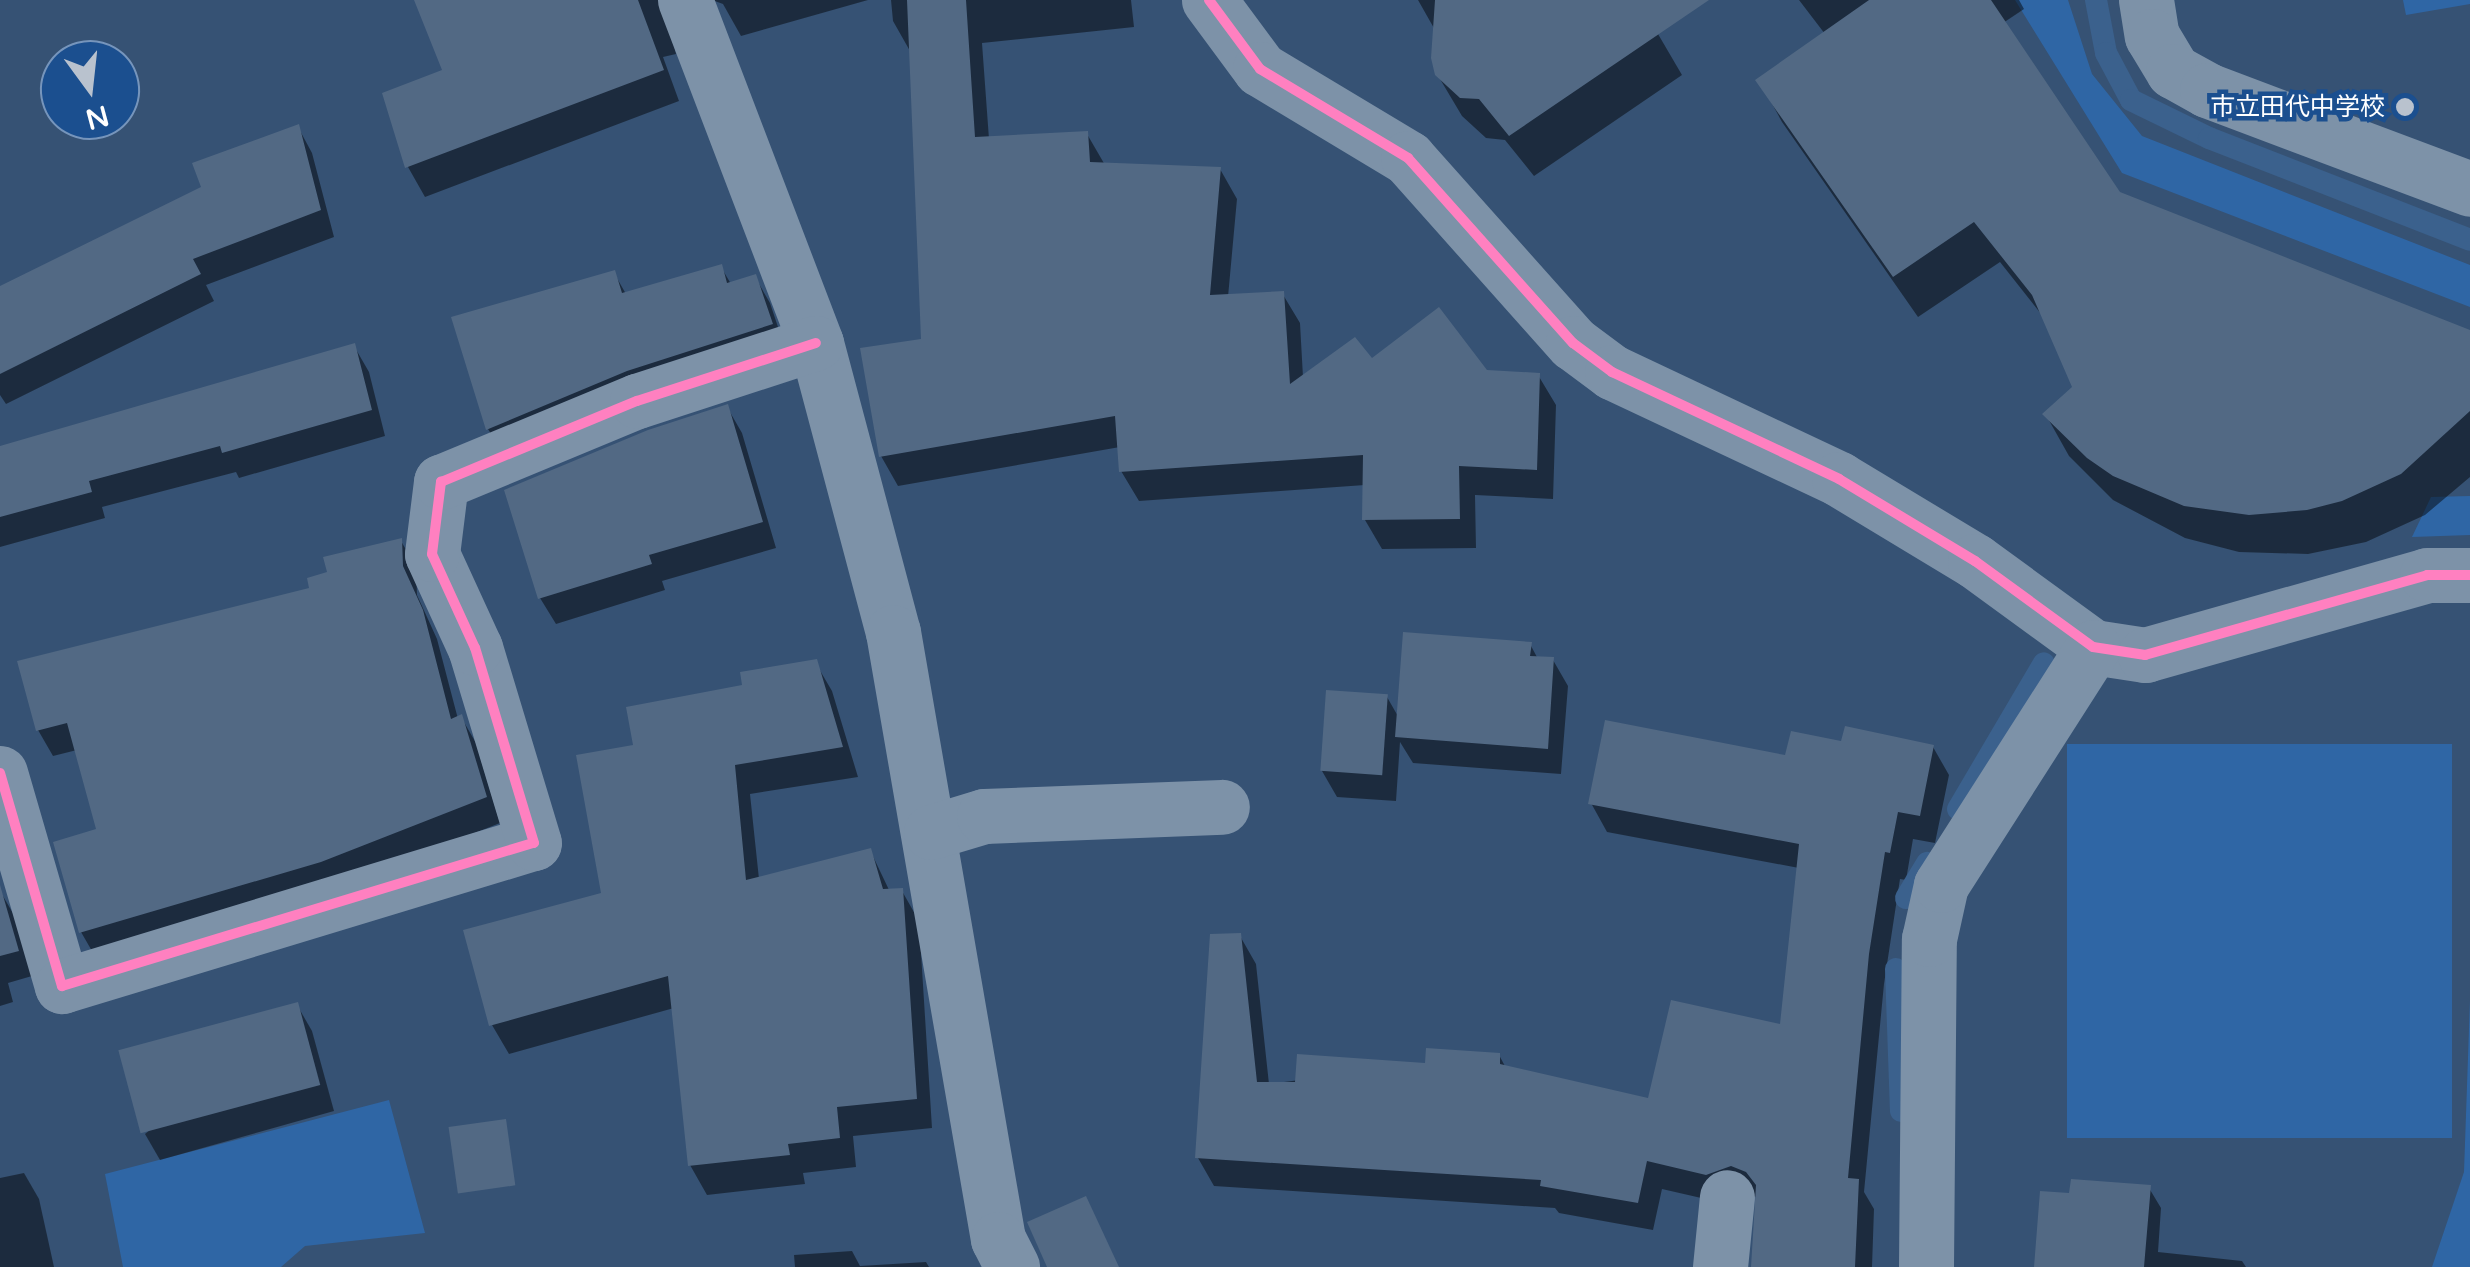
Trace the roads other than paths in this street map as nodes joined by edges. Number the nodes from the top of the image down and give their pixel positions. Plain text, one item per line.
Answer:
1 (685, 0) edge
2 (1209, 0) edge
3 (2146, 0) edge
4 (2470, 189) edge
5 (816, 343) junction
6 (2470, 575) edge
7 (2094, 647) junction
8 (0, 774) edge
9 (1222, 807) dead end
10 (931, 832) junction
11 (1727, 1196) dead end
12 (1012, 1267) edge
13 (1720, 1267) edge
14 (1926, 1267) edge

1 - 5 street
2 - 7 street
3 - 4 street
5 - 8 street
5 - 10 street
6 - 7 street
7 - 14 street
9 - 10 street
10 - 12 street
11 - 13 street

